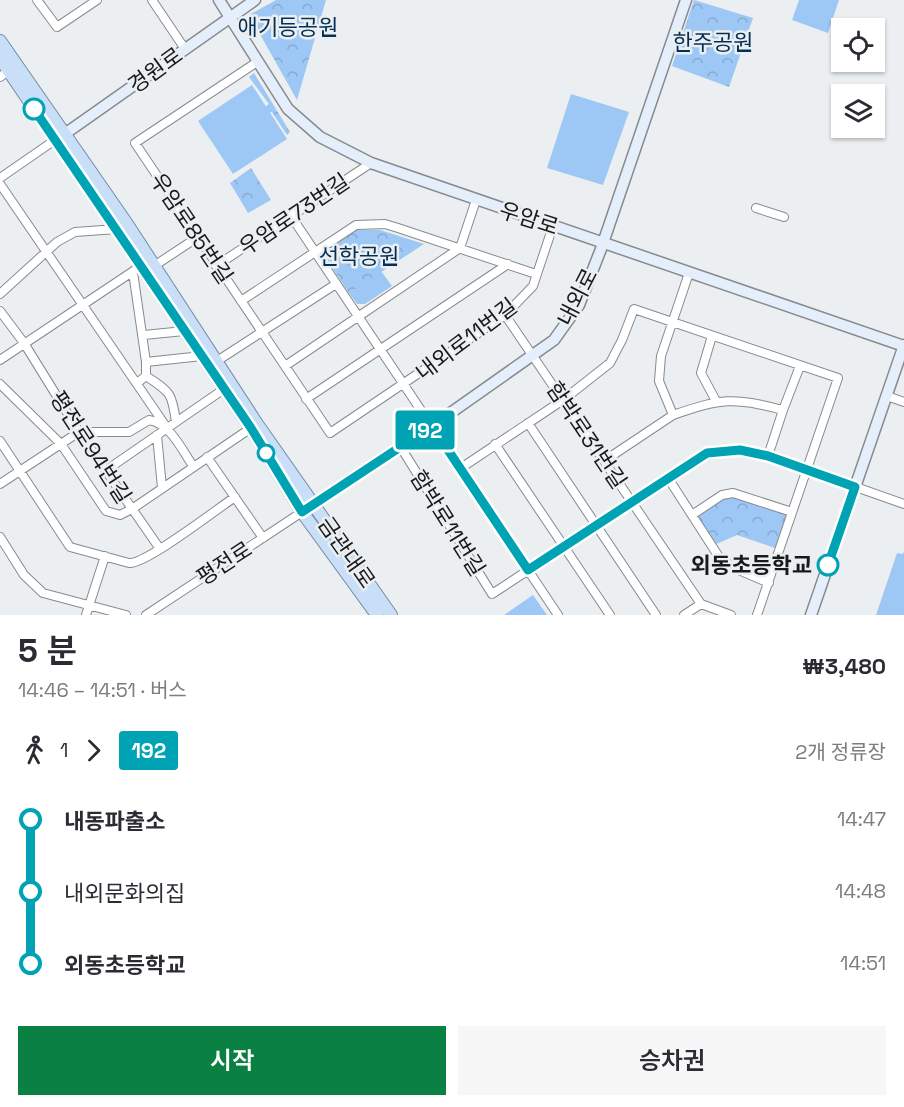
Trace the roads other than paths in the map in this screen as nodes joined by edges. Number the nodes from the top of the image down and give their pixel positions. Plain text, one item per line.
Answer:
1 (37, 0) edge
2 (97, 0) edge
3 (152, 0) edge
4 (219, 0) edge
5 (255, 0) edge
6 (686, 0) edge
7 (231, 16) junction
8 (0, 41) edge
9 (185, 48) junction
10 (0, 58) edge
11 (257, 62) junction
12 (4, 74) edge
13 (60, 137) junction
14 (371, 163) junction
15 (0, 178) edge
16 (0, 184) edge
17 (476, 200) junction
18 (756, 208) dead end
19 (291, 216) junction
20 (783, 217) dead end
21 (553, 226) junction
22 (117, 229) junction
23 (198, 237) junction
24 (602, 242) junction
25 (460, 248) junction
26 (314, 250) junction
27 (46, 253) junction
28 (508, 264) junction
29 (216, 266) junction
30 (143, 268) junction
31 (689, 273) junction
32 (536, 274) junction
33 (336, 284) junction
34 (0, 294) edge
35 (241, 301) junction
36 (82, 304) junction
37 (0, 311) edge
38 (505, 315) junction
39 (358, 316) junction
40 (673, 321) junction
41 (184, 331) junction
42 (261, 333) junction
43 (144, 335) junction
44 (712, 336) junction
45 (24, 343) junction
46 (904, 346) edge
47 (380, 350) junction
48 (533, 355) junction
49 (202, 356) junction
50 (0, 360) edge
51 (217, 361) junction
52 (146, 362) junction
53 (285, 366) junction
54 (800, 366) junction
55 (146, 376) junction
56 (0, 384) edge
57 (137, 384) junction
58 (404, 385) junction
59 (224, 389) junction
60 (887, 396) junction
61 (306, 399) junction
62 (563, 400) junction
63 (716, 401) junction
64 (904, 402) edge
65 (783, 410) junction
66 (673, 415) junction
67 (176, 422) junction
68 (528, 423) junction
69 (432, 426) junction
70 (167, 428) junction
71 (251, 428) junction
72 (79, 432) junction
73 (330, 434) joint
74 (157, 435) junction
75 (0, 441) edge
76 (61, 444) junction
77 (495, 444) junction
78 (400, 446) junction
79 (768, 456) junction
80 (207, 457) junction
81 (604, 461) junction
82 (193, 466) junction
83 (461, 468) junction
84 (807, 470) junction
85 (20, 471) junction
86 (105, 471) junction
87 (668, 478) junction
88 (0, 484) edge
89 (855, 487) junction
90 (162, 488) junction
91 (235, 497) junction
92 (632, 502) junction
93 (903, 502) edge
94 (313, 504) junction
95 (132, 509) junction
96 (302, 512) junction
97 (792, 512) junction
98 (692, 515) junction
99 (596, 525) junction
100 (0, 537) edge
101 (263, 538) junction
102 (564, 547) junction
103 (160, 549) junction
104 (105, 556) junction
105 (528, 570) junction
106 (769, 583) junction
107 (701, 604) junction
108 (89, 606) junction
109 (86, 615) edge
110 (126, 615) edge
111 (146, 615) edge
112 (377, 615) edge
113 (391, 615) edge
114 (558, 615) edge
115 (609, 615) edge
116 (656, 615) edge
117 (684, 615) edge
118 (731, 615) edge
119 (757, 615) edge
120 (811, 615) edge

1 - 2 street
3 - 9 street
4 - 7 street, 우암로
5 - 7 street, 경원로
6 - 24 street, 내외로
7 - 9 street, 경원로
7 - 11 street, 우암로
8 - 13 main road, 금관대로
9 - 13 street, 경원로
10 - 12 main road, 금관대로
11 - 14 street, 우암로
11 - 23 street, 우암로85번길
12 - 13 main road, 금관대로
13 - 15 street
13 - 22 main road, 금관대로
13 - 30 main road, 금관대로
14 - 17 street, 우암로
14 - 19 street, 우암로73번길
16 - 27 street
17 - 21 street, 우암로
17 - 25 street
18 - 20 street
19 - 26 street, 내외로11번길
19 - 29 street, 우암로73번길
21 - 24 street, 우암로
21 - 32 street, 내외로11번길
22 - 27 street
22 - 30 main road, 금관대로
23 - 29 street, 우암로85번길
23 - 30 street
24 - 31 street, 우암로
24 - 48 street, 내외로
25 - 26 street
25 - 28 street
25 - 39 street
26 - 33 street, 내외로11번길
26 - 35 street
27 - 34 street
27 - 36 street
28 - 32 street
28 - 47 street, 내외로11번길
29 - 35 street, 우암로85번길
30 - 36 street
30 - 41 main road, 금관대로
30 - 43 street
30 - 51 main road, 금관대로
31 - 40 street
31 - 46 street, 우암로
32 - 38 street, 내외로11번길
33 - 39 street, 내외로11번길
33 - 42 street
35 - 42 street, 우암로85번길
36 - 45 street
36 - 57 street
37 - 45 street, 평전로94번길
38 - 48 street, 함박로31번길
38 - 58 street, 내외로11번길
39 - 47 street, 내외로11번길
39 - 53 street
40 - 44 street
40 - 62 street
40 - 66 street
41 - 43 street
41 - 49 main road, 금관대로
42 - 51 street
42 - 53 street, 우암로85번길
43 - 52 street
44 - 54 street
44 - 63 street
45 - 50 street
45 - 72 street, 평전로94번길
46 - 60 street
47 - 58 street, 내외로11번길
47 - 61 street, 내외로11번길
48 - 62 street, 함박로31번길
48 - 69 street, 내외로
49 - 52 street
49 - 59 main road, 금관대로
51 - 94 main road, 금관대로
52 - 55 street
53 - 61 street, 우암로85번길
54 - 65 street
54 - 84 street
55 - 57 street
55 - 67 street
56 - 76 street
57 - 70 street
58 - 69 street, 내외로11번길
58 - 73 street, 내외로11번길
59 - 67 street
59 - 71 main road, 금관대로
60 - 64 street
60 - 89 street
61 - 73 street, 우암로85번길
62 - 68 street
62 - 81 street, 함박로31번길
63 - 65 street
63 - 66 street
65 - 79 street
66 - 81 street
67 - 70 street
68 - 77 street
68 - 99 street
69 - 78 street, 내외로
69 - 83 street, 함박로11번길
70 - 72 street
70 - 74 street
70 - 82 street
71 - 80 street
71 - 96 main road, 금관대로
72 - 76 street
72 - 86 street, 평전로94번길
74 - 86 street
74 - 90 street
75 - 85 street
76 - 85 street
76 - 95 street
77 - 83 street
77 - 102 street
78 - 94 street, 내외로
78 - 105 street, 함박로11번길
79 - 84 street
79 - 87 street
80 - 82 street
80 - 91 street
81 - 92 street, 함박로31번길
82 - 90 street
83 - 105 street, 함박로11번길
84 - 89 street
84 - 97 street
85 - 88 street
85 - 104 street
86 - 95 street, 평전로94번길
87 - 92 street
87 - 98 street
89 - 93 street
89 - 120 street
90 - 95 street
91 - 101 street
91 - 103 street
92 - 99 street
92 - 107 street, 함박로31번길
94 - 96 street, 내외로
94 - 113 main road, 금관대로
95 - 103 street, 평전로94번길
96 - 101 street, 평전로
96 - 112 main road, 금관대로
97 - 98 street
97 - 106 street
98 - 106 street
99 - 102 street
99 - 116 street
100 - 108 street
101 - 111 street, 평전로
102 - 105 street
102 - 115 street
103 - 104 street
104 - 108 street
105 - 114 street, 함박로11번길
106 - 119 street
107 - 117 street
107 - 118 street
108 - 109 street
108 - 110 street

